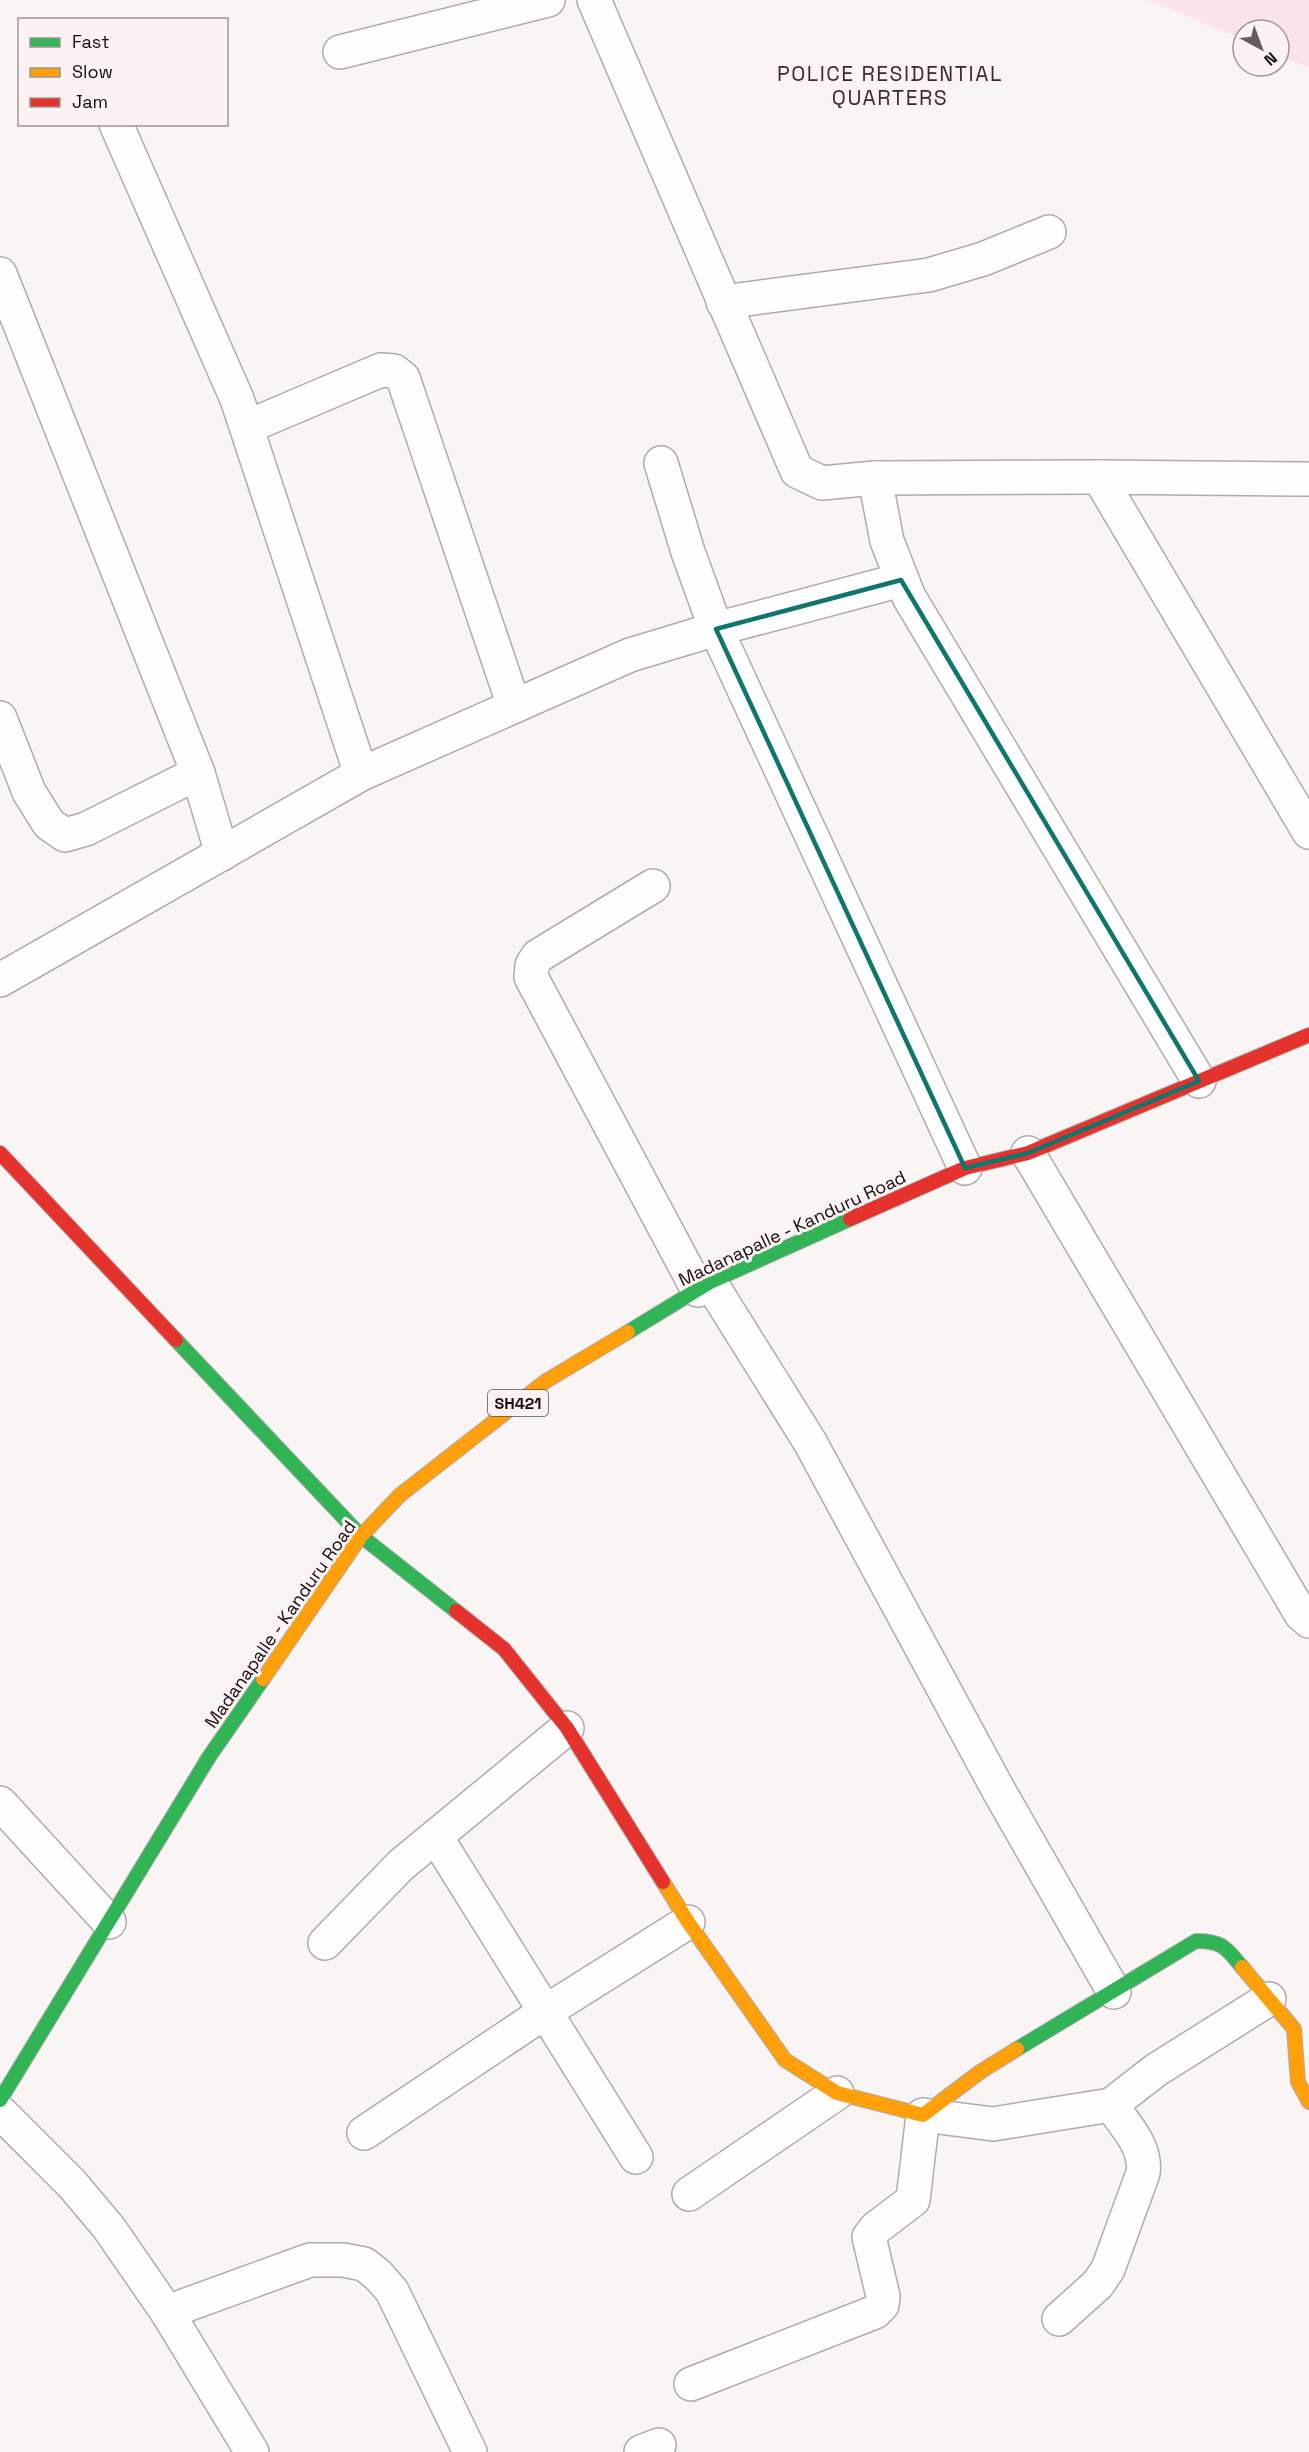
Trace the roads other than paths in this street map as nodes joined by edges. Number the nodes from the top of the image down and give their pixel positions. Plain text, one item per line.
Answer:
1 (549, 0) edge
2 (594, 0) edge
3 (340, 52) dead end
4 (117, 126) edge
5 (1049, 232) dead end
6 (0, 274) edge
7 (723, 302) junction
8 (247, 427) junction
9 (661, 463) dead end
10 (1099, 477) junction
11 (875, 478) junction
12 (1309, 479) edge
13 (901, 580) junction
14 (716, 629) junction
15 (514, 706) junction
16 (0, 718) edge
17 (198, 773) junction
18 (361, 774) junction
19 (1309, 831) edge
20 (222, 854) junction
21 (653, 886) dead end
22 (0, 980) edge
23 (1309, 1035) edge
24 (1199, 1081) junction
25 (0, 1153) edge
26 (1028, 1153) junction
27 (965, 1168) junction
28 (704, 1286) junction
29 (361, 1536) junction
30 (1309, 1621) edge
31 (567, 1728) junction
32 (0, 1803) edge
33 (436, 1837) junction
34 (110, 1922) junction
35 (688, 1922) junction
36 (325, 1942) dead end
37 (1114, 1992) junction
38 (1269, 1999) junction
39 (545, 2012) junction
40 (837, 2093) junction
41 (0, 2100) edge
42 (1309, 2102) edge
43 (1111, 2105) junction
44 (0, 2112) edge
45 (923, 2115) junction
46 (364, 2133) dead end
47 (636, 2157) dead end
48 (689, 2194) dead end
49 (167, 2313) junction
50 (1059, 2319) dead end
51 (691, 2384) dead end
52 (252, 2452) edge
53 (470, 2452) edge

1 - 3 street
2 - 7 street
4 - 8 street
5 - 7 street
6 - 17 street
7 - 11 street
8 - 15 street
8 - 18 street
9 - 14 street
10 - 11 street
10 - 12 street
10 - 19 street
11 - 13 street
13 - 14 street
13 - 24 street
14 - 15 street
14 - 27 street
15 - 18 street
16 - 17 street
17 - 20 street
18 - 20 street
20 - 22 street
21 - 28 street
23 - 24 street, Madanapalle - Kanduru Road / SH421
24 - 26 street, Madanapalle - Kanduru Road / SH421
25 - 29 street
26 - 27 street, Madanapalle - Kanduru Road / SH421
26 - 30 street
27 - 28 street, Madanapalle - Kanduru Road / SH421
28 - 29 street, Madanapalle - Kanduru Road / SH421
28 - 37 street
29 - 31 street
29 - 34 street, Madanapalle - Kanduru Road / SH421
31 - 33 street
31 - 35 street
32 - 34 street
33 - 36 street
33 - 39 street
34 - 41 street, Madanapalle - Kanduru Road / SH421
35 - 39 street
35 - 40 street
37 - 38 street
37 - 45 street
38 - 42 street
38 - 43 street
39 - 46 street
39 - 47 street
40 - 45 street
40 - 48 street
43 - 45 street
43 - 50 street
44 - 49 street
45 - 51 street
49 - 52 street
49 - 53 street

